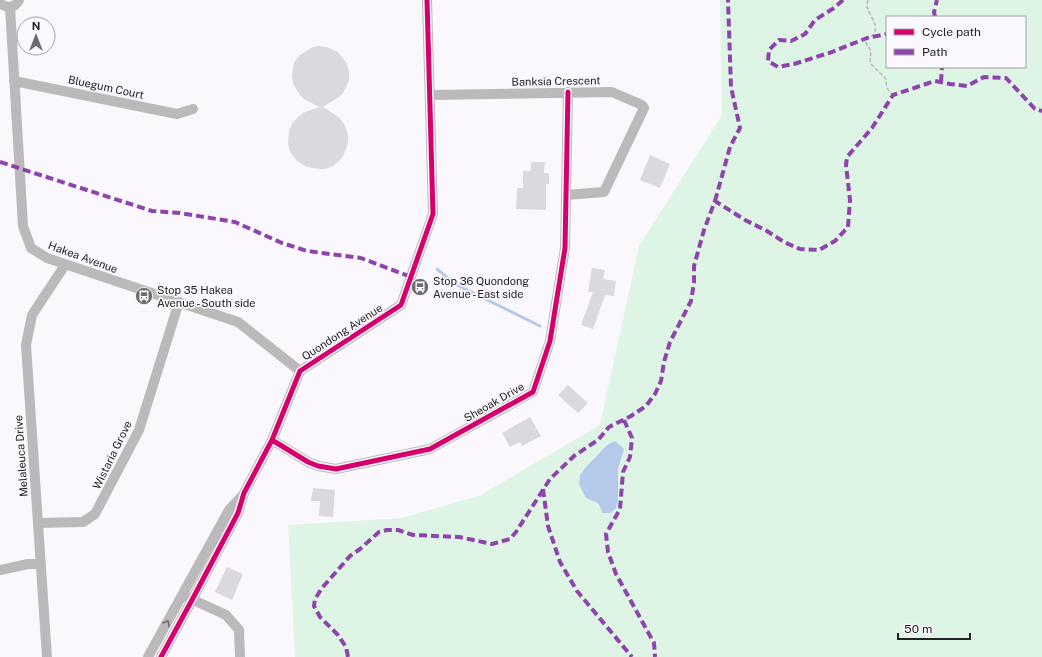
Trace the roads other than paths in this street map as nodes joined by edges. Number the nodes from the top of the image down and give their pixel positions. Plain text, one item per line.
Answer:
1 (19, 0) edge
2 (427, 0) edge
3 (5, 5) edge
4 (14, 81) junction
5 (568, 92) junction
6 (430, 95) junction
7 (193, 110) dead end
8 (566, 195) junction
9 (65, 265) junction
10 (179, 302) junction
11 (300, 371) junction
12 (272, 440) junction
13 (244, 493) junction
14 (38, 523) junction
15 (41, 564) junction
16 (0, 570) edge
17 (183, 595) junction
18 (192, 600) junction
19 (47, 657) edge
20 (148, 657) edge
21 (161, 657) edge
22 (240, 657) edge

1 - 3 street
2 - 6 street, Quondong Avenue
3 - 4 street, Hakea Avenue
4 - 7 street, Bluegum Court
4 - 9 street, Hakea Avenue
5 - 6 street, Banksia Crescent
5 - 8 street, Sheoak Drive
5 - 8 street, Banksia Crescent
6 - 11 street, Quondong Avenue
8 - 12 street, Sheoak Drive
9 - 10 street, Hakea Avenue
9 - 14 street, Melaleuca Drive
10 - 11 street, Hakea Avenue
10 - 14 street, Wistaria Grove
11 - 12 street, Quondong Avenue
12 - 13 street, Quondong Avenue
13 - 17 street, Quondong Avenue
13 - 18 street, Quondong Avenue
14 - 15 street, Melaleuca Drive
15 - 16 street
15 - 19 street, Melaleuca Drive
17 - 18 street
20 -> 17 street, Quondong Avenue
18 - 21 street, Quondong Avenue
18 - 22 street

